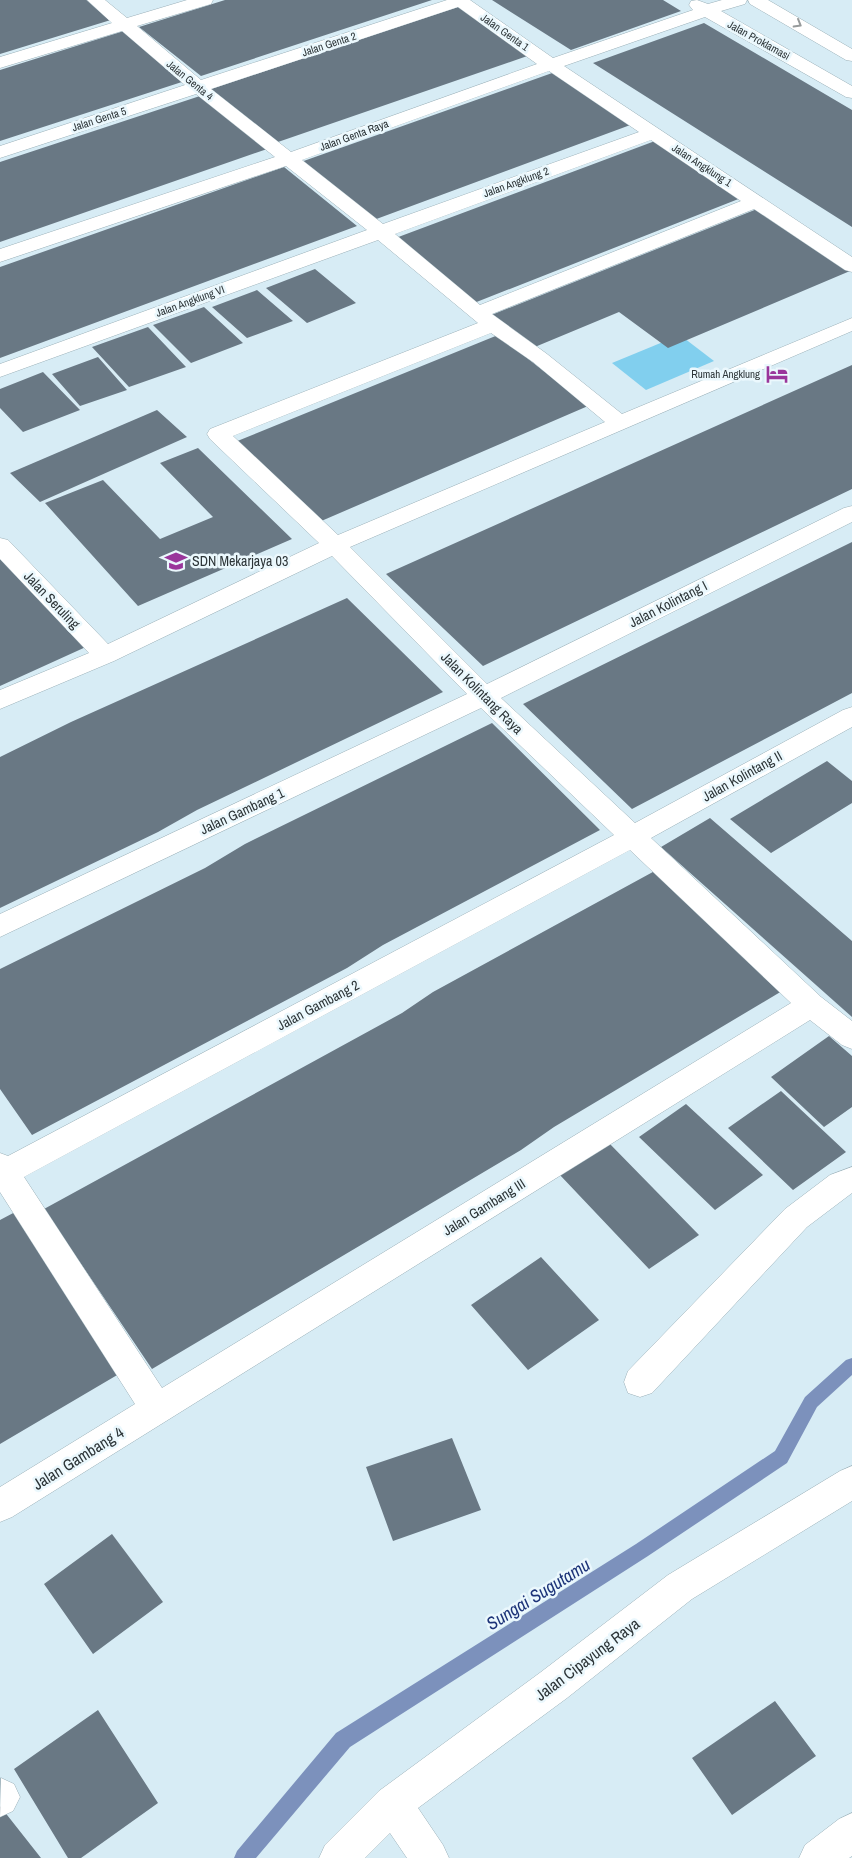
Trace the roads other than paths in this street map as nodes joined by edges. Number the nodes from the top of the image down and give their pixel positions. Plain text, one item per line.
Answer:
1 (95, 0) edge
2 (205, 0) edge
3 (688, 0) edge
4 (739, 0) edge
5 (756, 0) edge
6 (460, 1) edge
7 (706, 11) junction
8 (124, 25) junction
9 (852, 56) edge
10 (0, 63) edge
11 (551, 65) junction
12 (811, 70) junction
13 (197, 86) junction
14 (852, 93) edge
15 (652, 133) junction
16 (0, 152) edge
17 (288, 159) junction
18 (757, 201) junction
19 (381, 232) junction
20 (0, 256) edge
21 (852, 266) edge
22 (484, 319) junction
23 (850, 328) edge
24 (0, 371) edge
25 (621, 424) junction
26 (852, 512) edge
27 (0, 545) edge
28 (335, 545) junction
29 (104, 655) junction
30 (484, 696) junction
31 (0, 700) edge
32 (852, 716) edge
33 (632, 837) junction
34 (0, 926) edge
35 (811, 1005) junction
36 (852, 1037) edge
37 (1, 1171) edge
38 (852, 1180) edge
39 (640, 1382) dead end
40 (156, 1409) junction
41 (852, 1482) edge
42 (0, 1506) edge
43 (392, 1804) junction
44 (852, 1832) edge
45 (338, 1858) edge
46 (430, 1858) edge
47 (818, 1858) edge

1 - 8 street, Jalan Genta 4
2 - 8 street
3 - 7 street, Jalan Proklamasi
4 - 7 street, Jalan Proklamasi
5 -> 9 street
6 - 11 street, Jalan Genta 1
6 - 13 street, Jalan Genta 2
7 - 11 street, Jalan Genta Raya
7 - 12 street, Jalan Proklamasi
8 - 10 street
8 - 13 street, Jalan Genta 4
9 - 12 street
11 - 15 street, Jalan Angklung 1
11 - 17 street, Jalan Genta Raya
12 - 14 street, Jalan Proklamasi
13 - 16 street, Jalan Genta 5
13 - 17 street, Jalan Genta 4
15 - 18 street, Jalan Angklung 1
15 - 19 street, Jalan Angklung 2
17 - 19 street, Jalan Genta 4
17 - 20 street, Jalan Genta Raya
18 - 21 street, Jalan Angklung 1
18 - 22 street
19 - 22 street, Jalan Genta 4
19 - 24 street, Jalan Angklung VI
22 - 25 street, Jalan Genta 4
22 - 28 street, Jalan Kolintang Raya
23 - 25 street
25 - 28 street
26 - 30 street, Jalan Kolintang I
27 - 29 street, Jalan Seruling
28 - 29 street
28 - 30 street, Jalan Kolintang Raya
29 - 31 street
30 - 33 street, Jalan Kolintang Raya
30 - 34 street, Jalan Gambang 1
32 - 33 street, Jalan Kolintang II
33 - 35 street, Jalan Kolintang Raya
33 - 37 street, Jalan Gambang 2
35 - 36 street, Jalan Kolintang Raya
35 - 40 street, Jalan Gambang III
37 - 40 street
38 - 39 street
40 - 42 street, Jalan Gambang 4
41 - 43 street, Jalan Cipayung Raya
43 - 45 street, Jalan Cipayung Raya
43 - 46 street
44 - 47 street

